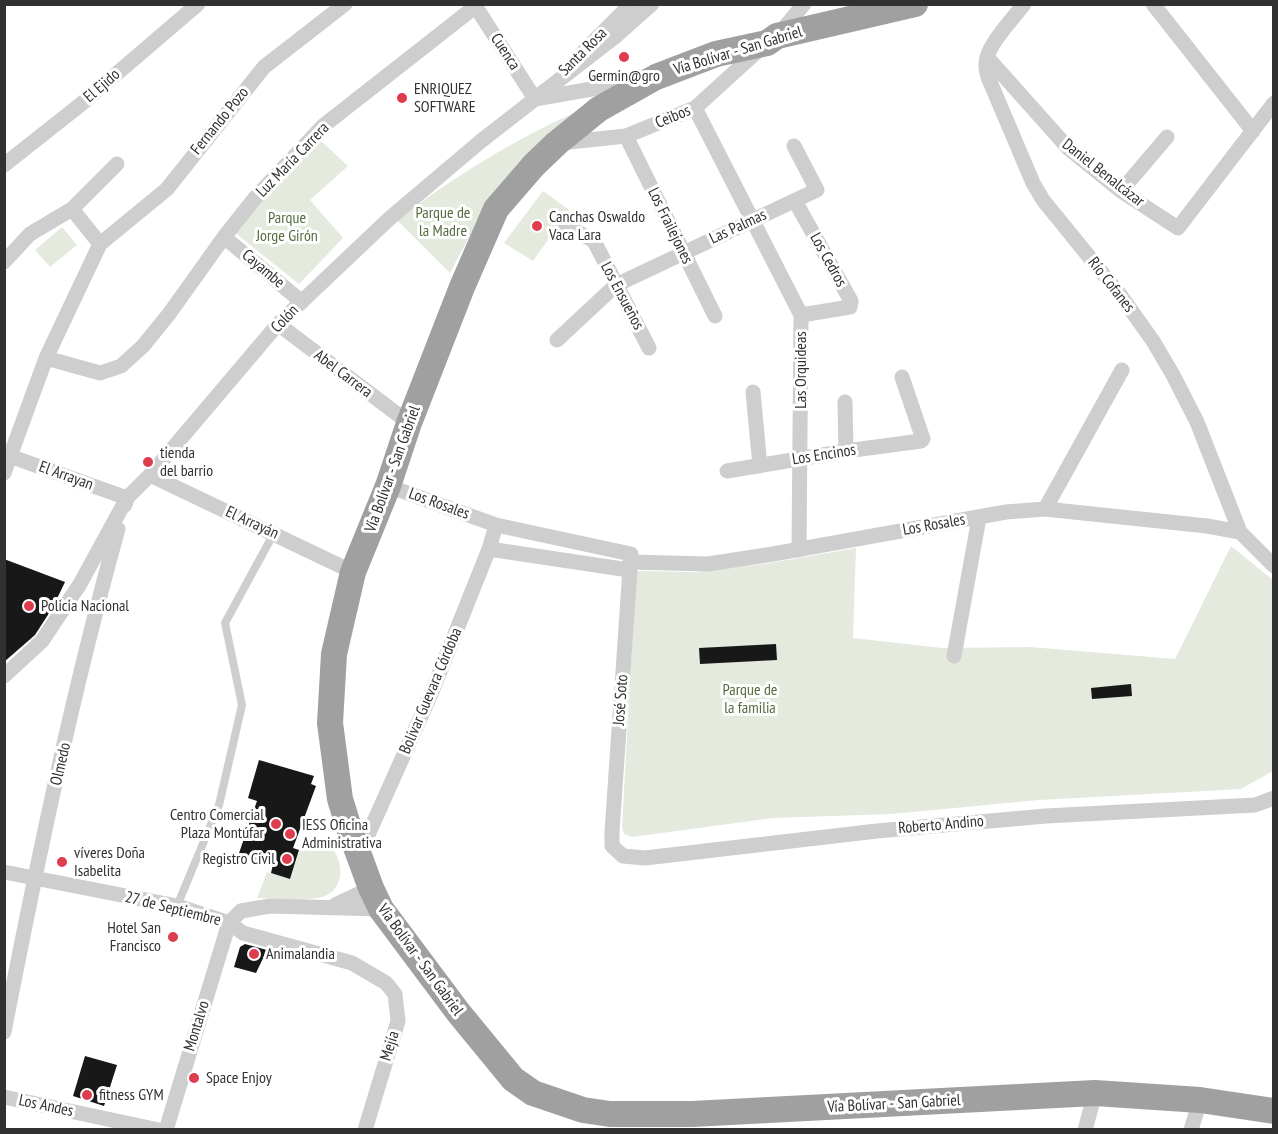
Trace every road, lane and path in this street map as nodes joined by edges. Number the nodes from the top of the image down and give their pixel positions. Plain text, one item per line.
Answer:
1 (198, 4) edge
2 (345, 4) edge
3 (631, 4) edge
4 (652, 4) edge
5 (804, 4) edge
6 (915, 4) edge
7 (1024, 4) edge
8 (1153, 4) edge
9 (475, 5) edge
10 (772, 40) junction
11 (987, 57) junction
12 (656, 77) junction
13 (535, 99) junction
14 (1274, 103) edge
15 (695, 108) junction
16 (1253, 131) junction
17 (626, 136) junction
18 (1167, 137) dead end
19 (557, 143) junction
20 (794, 146) dead end
21 (117, 164) dead end
22 (4, 165) edge
23 (1121, 191) junction
24 (795, 201) junction
25 (72, 209) junction
26 (753, 220) junction
27 (566, 225) dead end
28 (224, 237) junction
29 (100, 244) junction
30 (683, 253) junction
31 (4, 262) edge
32 (616, 285) junction
33 (302, 302) junction
34 (801, 315) junction
35 (715, 316) dead end
36 (278, 324) junction
37 (557, 340) dead end
38 (650, 348) dead end
39 (46, 358) junction
40 (1122, 370) dead end
41 (902, 377) dead end
42 (753, 392) dead end
43 (845, 402) dead end
44 (409, 423) junction
45 (846, 451) junction
46 (7, 455) edge
47 (801, 458) junction
48 (760, 466) junction
49 (727, 471) dead end
50 (4, 473) edge
51 (150, 475) junction
52 (388, 486) junction
53 (127, 498) junction
54 (1045, 509) junction
55 (979, 518) junction
56 (496, 525) junction
57 (1240, 532) junction
58 (274, 533) junction
59 (489, 549) junction
60 (799, 550) junction
61 (630, 562) junction
62 (1274, 566) edge
63 (353, 572) junction
64 (80, 584) junction
65 (100, 594) junction
66 (954, 656) dead end
67 (4, 676) edge
68 (1274, 798) edge
69 (612, 846) joint
70 (359, 855) junction
71 (4, 872) edge
72 (34, 879) junction
73 (376, 898) junction
74 (177, 906) junction
75 (332, 907) junction
76 (229, 923) junction
77 (370, 973) joint
78 (4, 1032) edge
79 (1095, 1093) junction
80 (4, 1097) edge
81 (1200, 1100) junction
82 (1274, 1111) edge
83 (690, 1122) edge
84 (159, 1130) edge
85 (166, 1130) edge
86 (365, 1130) edge
87 (1085, 1130) edge
88 (1191, 1130) edge

1 - 22 street, El Ejido
2 - 29 street, Fernando Pozo
3 - 13 street, Santa Rosa
4 - 13 street
5 - 10 street, Ceibos
6 - 10 highway, Vía Bolívar - San Gabriel
7 - 11 street
8 - 16 street
9 - 13 street, Cuenca
9 - 28 street, Luz María Carrera
10 - 12 highway, Vía Bolívar - San Gabriel
10 - 15 street, Ceibos
11 - 23 street, Daniel Benalcázar
11 - 57 street, Río Cofanes
12 - 13 street, Colón
12 - 19 highway, Vía Bolívar - San Gabriel
13 - 33 street, Colón
14 - 16 street
15 - 17 street, Ceibos
15 - 26 street, Las Orquideas
16 - 23 street, Daniel Benalcázar
17 - 19 street, Ceibos
17 - 30 street, Los Frailejones
18 - 23 street
19 - 44 highway, Vía Bolívar - San Gabriel
20 - 24 street, Las Palmas
21 - 25 street
24 - 26 street, Las Palmas
24 - 34 street, Los Cedros
25 - 29 street
25 - 31 street
26 - 30 street, Las Palmas
26 - 34 street, Las Orquideas
27 - 32 street, Los Ensueños
28 - 33 street, Cayambe
28 - 39 street, Luz María Carrera
29 - 39 street, Fernando Pozo
30 - 32 street, Las Palmas
30 - 35 street, Los Frailejones
32 - 37 street, Las Palmas
32 - 38 street, Los Ensueños
33 - 36 street, Colón
34 - 47 street, Las Orquideas
36 - 44 street, Abel Carrera
36 - 51 street, Colón
39 - 46 street, Fernando Pozo
40 - 54 street
41 - 45 street, Los Encinos
42 - 48 street
43 - 45 street
44 - 52 highway, Vía Bolívar - San Gabriel
45 - 47 street, Los Encinos
46 - 50 street, Fernando Pozo
46 - 53 street, El Arrayan
47 - 48 street, Los Encinos
47 - 60 street, Las Orquideas
48 - 49 street, Los Encinos
51 - 53 street, Colón
51 - 58 street, El Arrayán
52 - 56 street, Los Rosales
52 - 63 highway, Vía Bolívar - San Gabriel
53 - 64 street, Colón
53 - 65 street, Olmedo
54 - 55 street, Los Rosales
54 - 57 street, Los Rosales
55 - 60 street, Los Rosales
55 - 66 street
56 - 59 street, Bolívar Guevara Córdoba
56 - 61 street, Los Rosales
57 - 62 street, Río Cofanes
58 - 63 street, El Arrayán
58 - 74 lane
59 - 61 street
59 - 70 street, Bolívar Guevara Córdoba
60 - 61 street, Los Rosales
61 - 69 street, José Soto
63 - 70 highway, Vía Bolívar - San Gabriel
64 - 65 street
64 - 67 street, Colón
65 - 72 street, Olmedo
68 - 69 street, Roberto Andino
70 - 73 highway, Vía Bolívar - San Gabriel
71 - 72 street, 27 de Septiembre
72 - 74 street, 27 de Septiembre
72 - 78 street, Olmedo
73 - 75 street
73 - 75 street
73 - 83 highway, Vía Bolívar - San Gabriel
74 - 76 street, 27 de Septiembre
75 - 76 street
76 - 77 street, 27 de Septiembre
76 - 85 street, Montalvo
77 - 86 street, Mejía
79 - 81 highway, Vía Bolívar - San Gabriel
79 - 83 highway, Vía Bolívar - San Gabriel
79 - 87 street
80 - 84 street, Los Andes
81 - 82 highway, Vía Bolívar - San Gabriel
81 - 88 street

